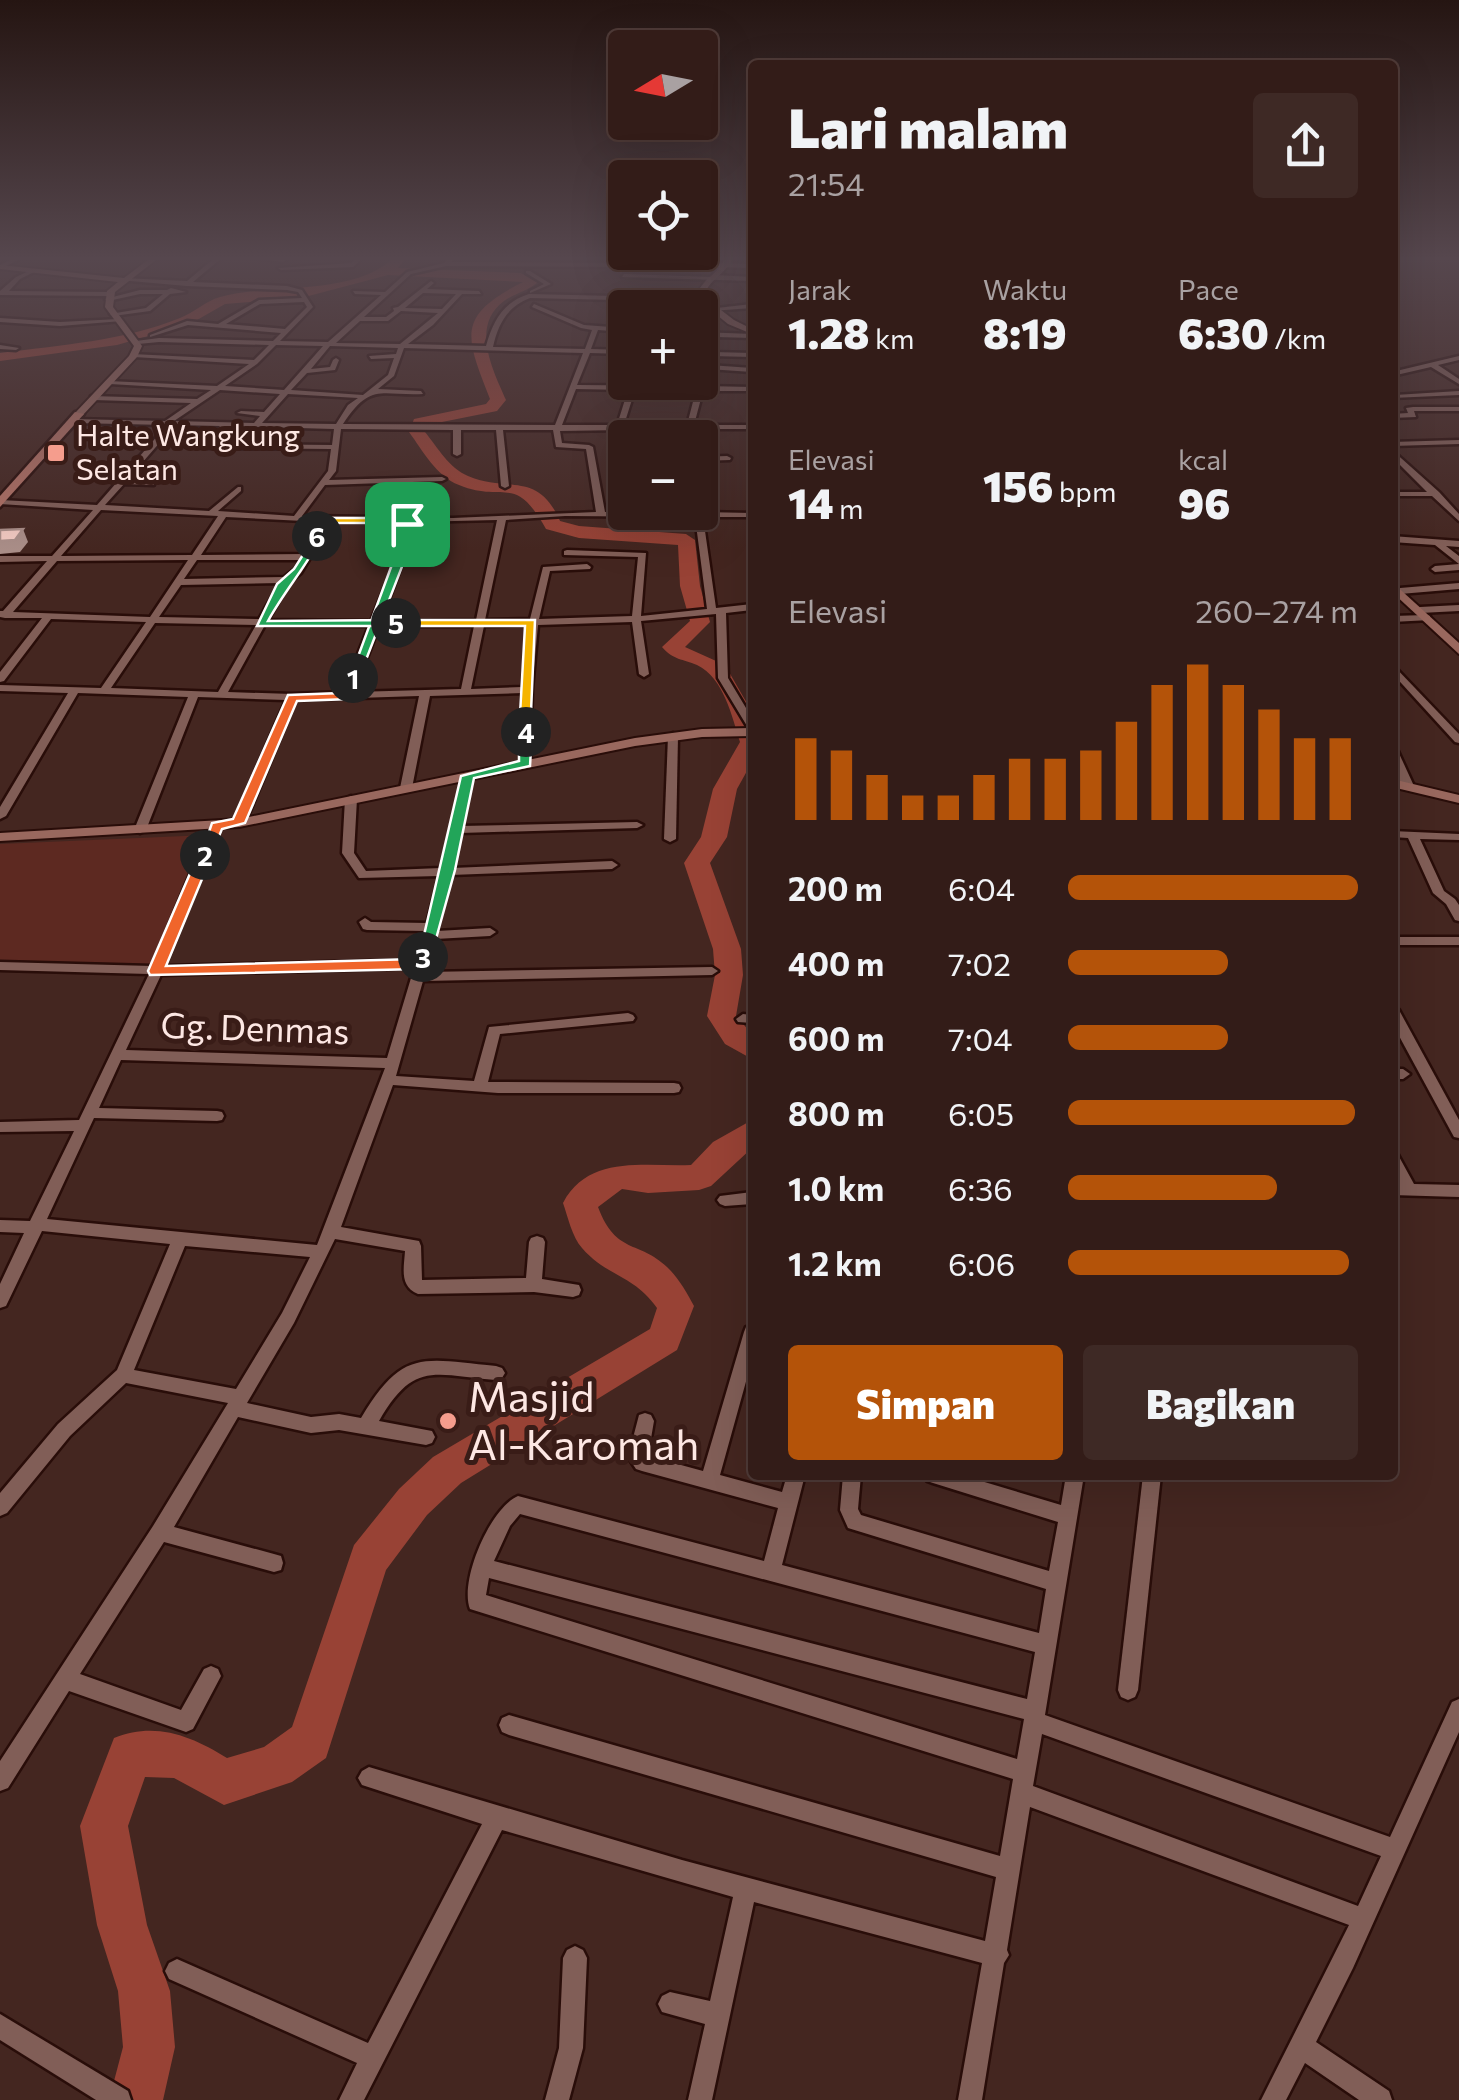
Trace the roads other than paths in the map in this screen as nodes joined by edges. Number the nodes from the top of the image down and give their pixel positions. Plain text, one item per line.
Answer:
1 (262, 354) edge
2 (320, 354) edge
3 (587, 354) edge
4 (718, 354) edge
5 (134, 355) joint
6 (748, 355) edge
7 (371, 356) dead end
8 (399, 356) joint
9 (1459, 358) edge
10 (336, 360) dead end
11 (255, 362) junction
12 (1432, 364) junction
13 (718, 368) edge
14 (305, 370) junction
15 (748, 370) edge
16 (1398, 372) edge
17 (110, 382) junction
18 (1459, 382) edge
19 (574, 386) junction
20 (216, 387) junction
21 (608, 387) edge
22 (718, 388) edge
23 (748, 389) edge
24 (285, 392) junction
25 (421, 392) dead end
26 (1459, 393) edge
27 (364, 394) junction
28 (1398, 397) edge
29 (94, 398) junction
30 (196, 401) junction
31 (1458, 410) edge
32 (241, 412) dead end
33 (266, 414) junction
34 (1398, 416) edge
35 (76, 417) junction
36 (170, 423) junction
37 (226, 424) junction
38 (256, 425) junction
39 (457, 426) junction
40 (499, 426) junction
41 (338, 427) junction
42 (556, 427) junction
43 (608, 427) edge
44 (718, 427) edge
45 (748, 427) edge
46 (1459, 442) edge
47 (1398, 444) edge
48 (335, 448) junction
49 (456, 454) dead end
50 (718, 458) edge
51 (727, 458) dead end
52 (1398, 458) edge
53 (442, 479) dead end
54 (122, 481) junction
55 (324, 482) junction
56 (151, 483) dead end
57 (505, 486) dead end
58 (238, 489) dead end
59 (1398, 494) edge
60 (1436, 494) junction
61 (166, 497) dead end
62 (0, 502) edge
63 (100, 506) junction
64 (151, 509) junction
65 (218, 513) junction
66 (718, 514) edge
67 (601, 515) junction
68 (608, 515) edge
69 (748, 515) edge
70 (296, 518) junction
71 (502, 518) junction
72 (1459, 519) edge
73 (329, 520) junction
74 (408, 520) junction
75 (700, 530) edge
76 (1398, 539) edge
77 (1436, 542) junction
78 (1459, 544) edge
79 (567, 553) dead end
80 (195, 557) junction
81 (304, 557) junction
82 (54, 558) junction
83 (0, 559) edge
84 (1459, 564) edge
85 (586, 568) dead end
86 (1434, 569) dead end
87 (286, 580) junction
88 (178, 582) junction
89 (1459, 586) edge
90 (1398, 589) edge
91 (1398, 590) edge
92 (748, 608) edge
93 (1459, 608) edge
94 (712, 611) junction
95 (1424, 612) junction
96 (2, 615) edge
97 (48, 617) junction
98 (636, 618) junction
99 (1398, 618) edge
100 (151, 622) junction
101 (374, 623) junction
102 (481, 623) junction
103 (531, 623) junction
104 (260, 624) junction
105 (1459, 650) edge
106 (644, 674) dead end
107 (1398, 674) edge
108 (0, 679) edge
109 (0, 688) edge
110 (75, 690) junction
111 (104, 690) junction
112 (525, 690) junction
113 (465, 692) junction
114 (425, 694) junction
115 (194, 695) junction
116 (221, 696) junction
117 (347, 696) junction
118 (292, 697) junction
119 (748, 723) edge
120 (748, 730) edge
121 (673, 736) junction
122 (1459, 740) edge
123 (526, 763) junction
124 (468, 776) junction
125 (1400, 785) edge
126 (406, 788) junction
127 (1459, 798) edge
128 (351, 800) junction
129 (0, 816) edge
130 (238, 823) junction
131 (216, 826) junction
132 (637, 826) dead end
133 (140, 830) junction
134 (457, 830) junction
135 (1398, 834) edge
136 (1412, 834) junction
137 (0, 837) edge
138 (1459, 837) edge
139 (670, 839) dead end
140 (612, 865) dead end
141 (448, 870) junction
142 (1459, 918) edge
143 (365, 922) dead end
144 (432, 931) junction
145 (490, 932) dead end
146 (1398, 941) edge
147 (1459, 941) edge
148 (0, 966) edge
149 (156, 970) junction
150 (712, 970) dead end
151 (419, 971) junction
152 (628, 1018) dead end
153 (1398, 1020) edge
154 (116, 1055) junction
155 (390, 1072) junction
156 (480, 1087) junction
157 (674, 1088) dead end
158 (216, 1116) dead end
159 (1455, 1116) edge
160 (86, 1119) junction
161 (0, 1127) edge
162 (1459, 1132) edge
163 (1400, 1189) edge
164 (1459, 1190) edge
165 (748, 1198) edge
166 (725, 1200) dead end
167 (0, 1226) edge
168 (37, 1226) junction
169 (331, 1232) junction
170 (188, 1240) junction
171 (537, 1242) dead end
172 (322, 1252) junction
173 (534, 1285) junction
174 (573, 1290) dead end
175 (0, 1301) edge
176 (748, 1346) edge
177 (496, 1373) dead end
178 (123, 1375) junction
179 (237, 1403) junction
180 (646, 1421) dead end
181 (366, 1426) junction
182 (426, 1436) dead end
183 (795, 1480) edge
184 (852, 1480) edge
185 (949, 1480) edge
186 (1075, 1480) edge
187 (1151, 1480) edge
188 (709, 1482) junction
189 (789, 1502) junction
190 (0, 1508) edge
191 (1068, 1516) junction
192 (160, 1532) junction
193 (274, 1563) dead end
194 (484, 1567) junction
195 (770, 1574) junction
196 (1057, 1583) junction
197 (1047, 1645) junction
198 (211, 1676) dead end
199 (67, 1680) junction
200 (1128, 1690) dead end
201 (1459, 1709) edge
202 (1034, 1716) junction
203 (508, 1726) dead end
204 (369, 1778) dead end
205 (0, 1780) edge
206 (1023, 1782) junction
207 (496, 1820) junction
208 (1393, 1849) junction
209 (1009, 1870) junction
210 (745, 1890) junction
211 (1364, 1919) junction
212 (997, 1954) junction
213 (575, 1958) dead end
214 (177, 1972) dead end
215 (670, 2004) dead end
216 (719, 2014) junction
217 (0, 2026) edge
218 (1300, 2045) junction
219 (370, 2057) junction
220 (113, 2096) edge
221 (351, 2100) edge
222 (556, 2100) edge
223 (700, 2100) edge
224 (970, 2100) edge
225 (1273, 2100) edge
226 (1380, 2100) edge

1 - 11 street
2 - 14 street
3 - 19 street
4 - 6 street
5 - 11 street
5 - 17 main road
7 - 8 street
8 - 27 street
9 - 12 street
10 - 14 street
11 - 20 street
12 - 16 street
12 - 18 street
13 - 15 street
14 - 24 street
17 - 20 street
17 - 29 main road
19 - 21 street
19 - 42 street
20 - 24 street
20 - 30 street
22 - 23 street
24 - 27 street
24 - 33 street
25 - 27 street
26 - 28 street
27 - 41 street
29 - 30 street
29 - 35 main road
30 - 36 street
31 - 34 street
32 - 33 street
33 - 38 street
35 - 36 street
35 - 62 main road
36 - 37 street
36 - 54 street
37 - 38 street
37 - 48 street
38 - 41 street
39 - 40 street
39 - 41 street
39 - 49 street
40 - 42 street
40 - 57 street
41 - 48 street
42 - 43 street
42 - 67 street
44 - 45 street
46 - 47 street
48 - 55 street
50 - 51 street
52 - 60 street
53 - 55 street
54 - 56 street
54 - 63 street
55 - 70 street
58 - 65 street
59 - 60 street
60 - 72 street
61 - 64 street
62 - 63 street
63 - 64 street
63 - 82 street
64 - 65 street
65 - 70 street
65 - 80 street
66 - 69 street
67 - 68 street
67 - 71 street
70 - 73 street
71 - 74 street
71 - 102 street
73 - 74 street
73 - 81 street
74 - 101 street
75 - 94 street
76 - 77 street
77 - 78 street
77 - 84 street
79 - 98 street
80 - 81 street
80 - 82 street
80 - 88 street
81 - 87 street
82 - 83 street
82 - 96 street
84 - 86 street
85 - 103 street
87 - 88 street
87 - 104 street
88 - 100 street
89 - 90 street
91 - 95 main road
92 - 94 street
93 - 95 street
94 - 98 street
94 - 119 street
95 - 99 street
95 - 105 main road
96 - 97 street
97 - 100 street
97 - 108 street
98 - 103 street
98 - 106 street
100 - 104 street
100 - 111 street
101 - 102 street
101 - 104 street
101 - 117 street
102 - 103 street
102 - 113 street
103 - 112 street
104 - 116 street
107 - 122 street
109 - 110 street
110 - 111 street
110 - 129 street
111 - 115 street
112 - 113 street
112 - 123 street
113 - 114 street
114 - 117 street
114 - 126 street
115 - 116 street
115 - 133 street
116 - 118 street
117 - 118 street
118 - 130 street
120 - 121 main road
121 - 123 main road
121 - 139 street
123 - 124 main road
124 - 126 main road
124 - 134 street
125 - 127 main road
126 - 128 main road
128 - 130 main road
128 - 141 street
130 - 131 main road
131 - 133 main road
131 - 149 street
132 - 134 street
133 - 137 main road
134 - 141 street
135 - 136 street
136 - 138 street
136 - 142 street
140 - 141 street
141 - 144 street
143 - 144 street
144 - 145 street
144 - 151 street
146 - 147 street
148 - 149 street
149 - 151 street
149 - 154 street
150 - 151 street
151 - 155 street
152 - 156 street
153 - 159 street
154 - 155 street, Gg. Denmas
154 - 160 street
155 - 156 street, Gg. Denmas
155 - 169 street
156 - 157 street, Gg. Denmas
158 - 160 street
159 - 162 street
160 - 161 street
160 - 168 street
163 - 164 street
165 - 166 street
167 - 168 street
168 - 170 street
168 - 175 street
169 - 172 street
169 - 173 street
170 - 172 street
170 - 178 street
171 - 173 street
172 - 179 street
173 - 174 street
176 - 188 street
177 - 181 street
178 - 179 street
178 - 190 street
179 - 181 street
179 - 192 street
180 - 188 street
181 - 182 street
183 - 189 street
184 - 196 street
185 - 191 street
186 - 191 street
187 - 200 street
188 - 189 street
189 - 195 street
191 - 196 street
192 - 193 street
192 - 199 street
194 - 195 street
194 - 202 street
194 - 206 street
195 - 197 street
196 - 197 street
197 - 202 street
198 - 199 street
199 - 205 street
201 - 208 street
202 - 206 street
202 - 208 street
203 - 209 street
204 - 207 street
206 - 209 street
206 - 211 street
207 - 210 street
207 - 219 street
208 - 211 street
209 - 212 street
210 - 212 street
210 - 216 street
211 - 218 street
212 - 224 street
213 - 222 street
214 - 219 street
215 - 216 street
216 - 223 street
217 - 220 street
218 - 225 street
218 - 226 street
219 - 221 street

